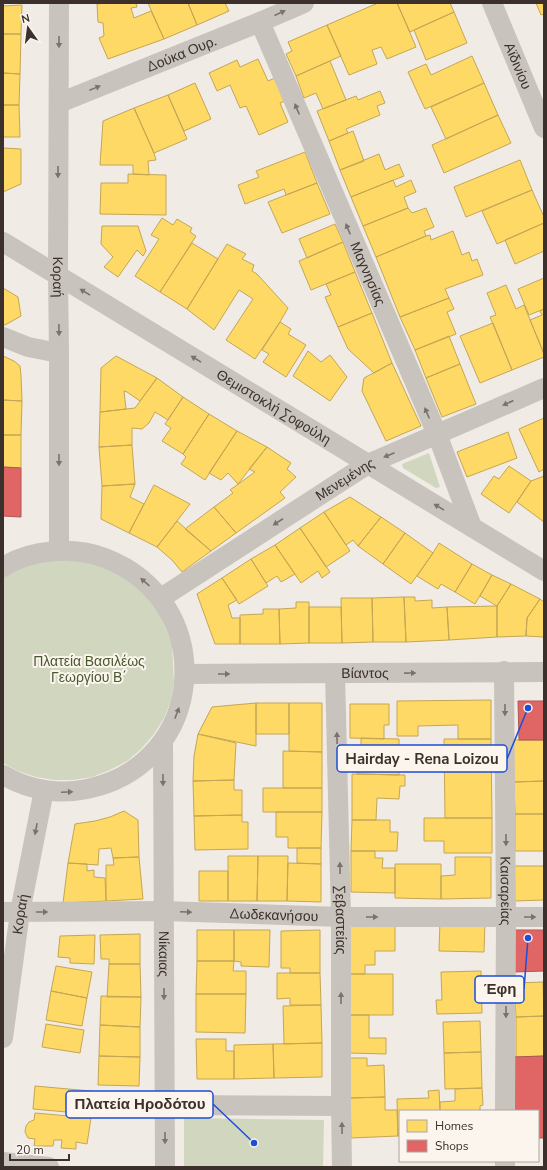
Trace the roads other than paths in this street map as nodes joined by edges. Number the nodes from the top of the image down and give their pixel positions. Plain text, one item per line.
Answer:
1 (59, 3) edge
2 (304, 3) edge
3 (492, 3) edge
4 (260, 22) junction
5 (59, 102) junction
6 (544, 128) edge
7 (3, 242) edge
8 (58, 275) junction
9 (3, 337) edge
10 (59, 353) junction
11 (544, 388) edge
12 (437, 434) junction
13 (368, 464) junction
14 (472, 527) junction
15 (59, 550) junction
16 (4, 562) edge
17 (544, 571) edge
18 (161, 598) junction
19 (504, 671) junction
20 (544, 672) edge
21 (185, 674) junction
22 (336, 674) junction
23 (163, 741) junction
24 (6, 779) edge
25 (44, 790) junction
26 (164, 911) junction
27 (12, 912) edge
28 (341, 917) junction
29 (506, 917) junction
30 (544, 917) edge
31 (3, 1038) edge
32 (165, 1105) junction
33 (341, 1106) junction
34 (505, 1110) edge
35 (3, 1162) edge
36 (48, 1167) edge
37 (165, 1167) edge
38 (342, 1167) edge

1 -> 5 street, Κοραή
4 -> 2 street, Δούκα Ουρ.
3 - 6 street, Αϊδινίου
5 -> 4 street, Δούκα Ουρ.
12 -> 4 street, Μαγνησίας
5 -> 8 street, Κοραή
7 - 8 street, Θεμιστοκλή Σοφούλη
8 -> 10 street, Κοραή
13 -> 8 street, Θεμιστοκλή Σοφούλη
9 - 10 street
10 -> 15 street, Κοραή
11 -> 12 street, Μενεμένης
12 -> 13 street, Μενεμένης
12 - 14 street, Μαγνησίας
14 -> 13 street, Θεμιστοκλή Σοφούλη
13 -> 18 street, Μενεμένης
14 - 17 street, Θεμιστοκλή Σοφούλη
15 - 16 street
18 -> 15 street
18 - 21 street
19 - 20 street, Βίαντος
22 -> 19 street, Βίαντος
19 -> 29 street, Καισαρείας
21 -> 22 street, Βίαντος
23 -> 21 street
28 -> 22 street, Σεβαστείας
25 -> 23 street
23 -> 26 street, Νίκαιας
24 - 25 street
25 -> 27 street, Κοραή
27 -> 26 street, Δωδεκανήσου
26 -> 28 street, Δωδεκανήσου
26 -> 32 street, Νίκαιας
27 - 31 street, Κοραή
28 -> 29 street, Δωδεκανήσου
33 -> 28 street, Σεβαστείας
29 -> 30 street, Δωδεκανήσου
29 -> 34 street, Καισαρείας
32 - 33 street
32 -> 37 street, Νίκαιας
38 -> 33 street, Σεβαστείας
35 - 36 street

